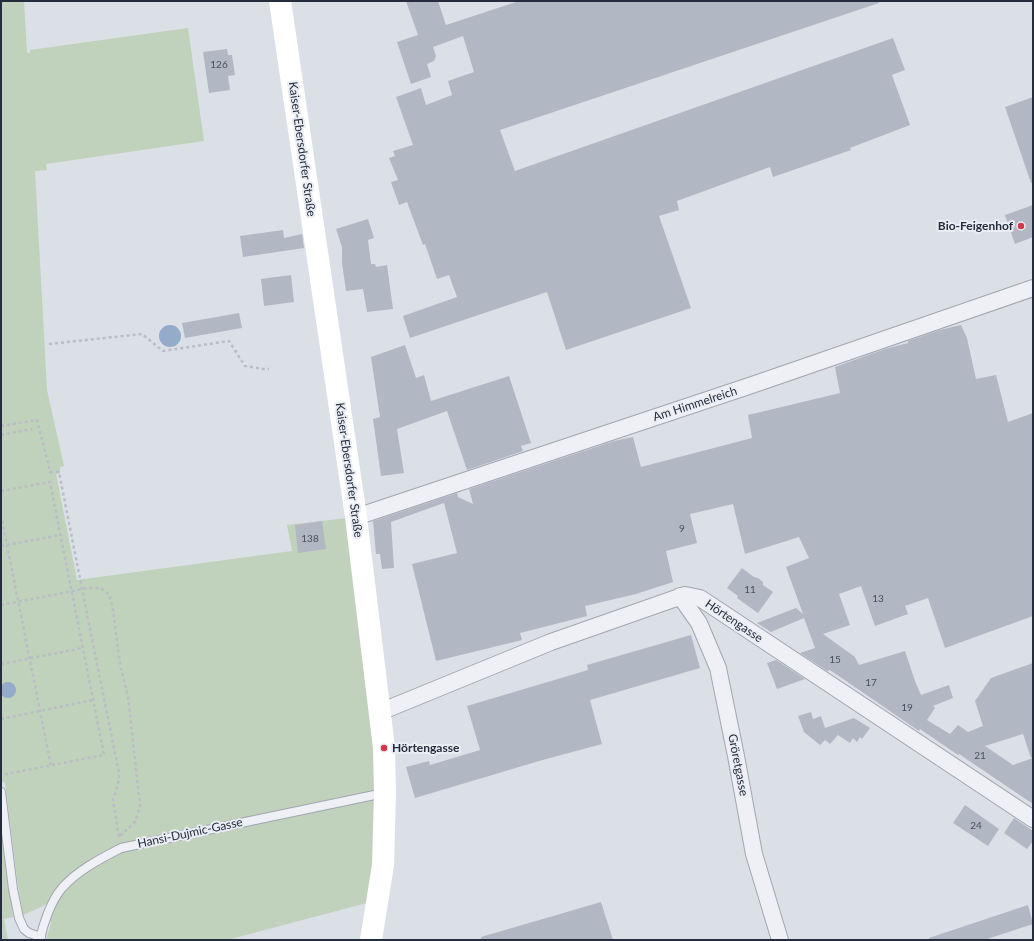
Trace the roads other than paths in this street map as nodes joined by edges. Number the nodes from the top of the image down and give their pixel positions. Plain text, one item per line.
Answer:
1 (280, 1) edge
2 (1033, 288) edge
3 (356, 517) junction
4 (680, 596) junction
5 (380, 712) junction
6 (1, 792) edge
7 (385, 793) junction
8 (1033, 819) edge
9 (41, 938) edge
10 (371, 940) edge
11 (780, 940) edge

1 - 3 main road, Kaiser-Ebersdorfer Straße
2 - 3 street, Am Himmelreich
3 - 5 main road, Kaiser-Ebersdorfer Straße
4 - 5 street, Hörtengasse
4 - 8 street, Hörtengasse
4 - 11 street, Gröretgasse
5 - 7 main road, Kaiser-Ebersdorfer Straße
6 - 9 lane
7 - 9 lane, Hansi-Dujmic-Gasse
7 - 10 main road, Kaiser-Ebersdorfer Straße

